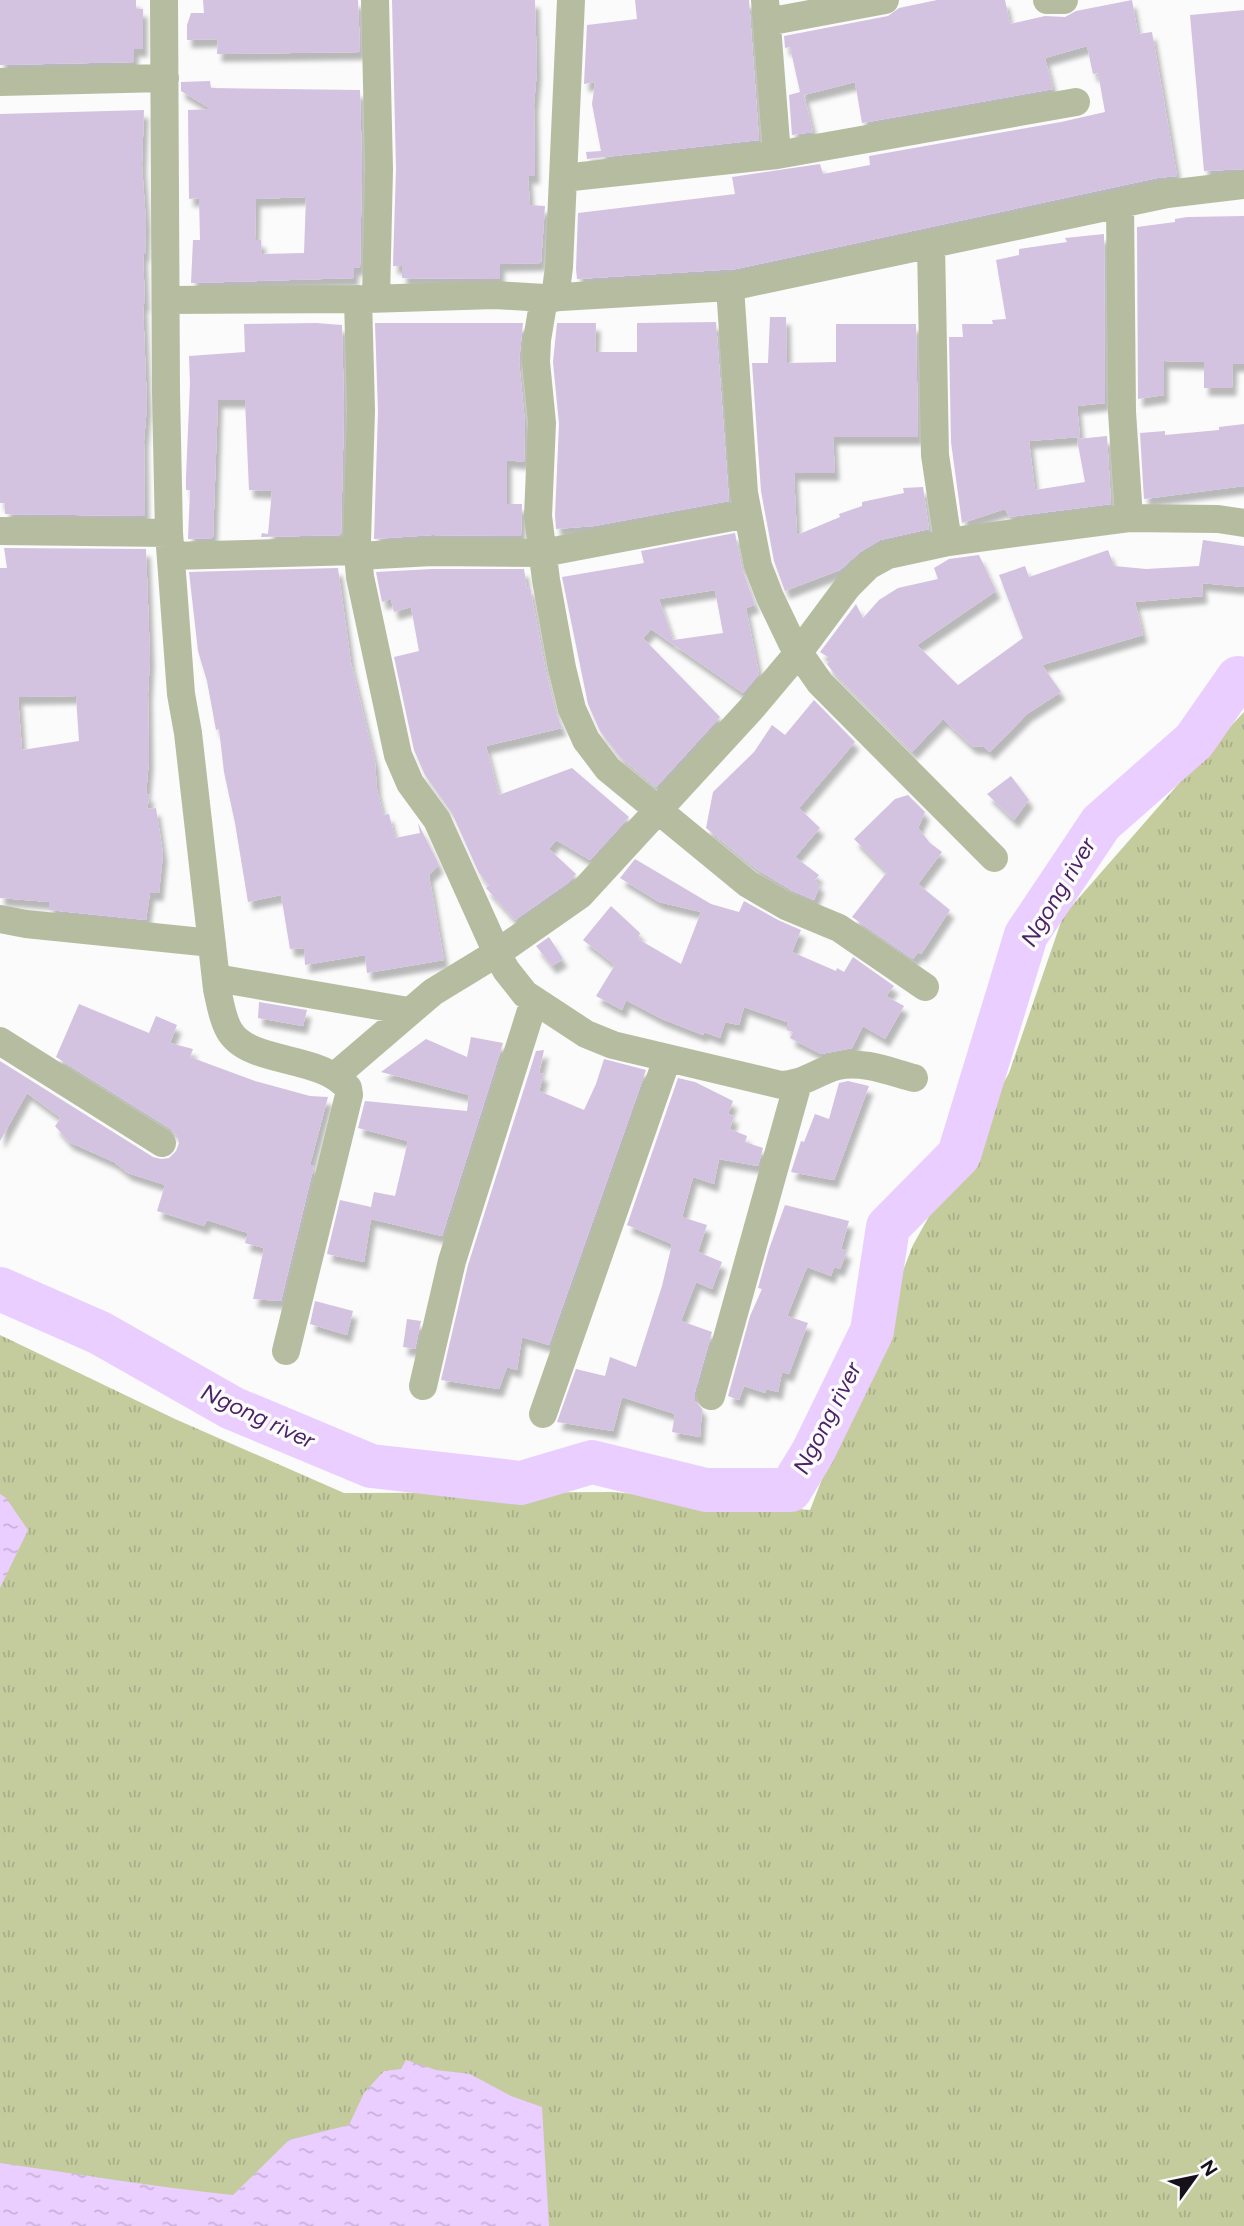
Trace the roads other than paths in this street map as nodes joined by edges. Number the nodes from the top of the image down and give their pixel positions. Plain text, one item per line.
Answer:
1 (164, 0) edge
2 (375, 0) edge
3 (571, 0) edge
4 (885, 0) edge
5 (1046, 0) edge
6 (1063, 0) edge
7 (766, 11) edge
8 (165, 78) junction
9 (0, 82) edge
10 (1076, 102) dead end
11 (776, 155) junction
12 (562, 178) junction
13 (1244, 185) edge
14 (1120, 204) junction
15 (931, 244) junction
16 (730, 287) junction
17 (367, 298) junction
18 (550, 298) junction
19 (167, 300) junction
20 (748, 514) junction
21 (1129, 518) junction
22 (1244, 523) edge
23 (0, 531) edge
24 (948, 542) junction
25 (170, 545) junction
26 (358, 553) junction
27 (543, 553) junction
28 (799, 652) junction
29 (657, 810) junction
30 (994, 858) dead end
31 (0, 919) edge
32 (212, 943) junction
33 (497, 953) junction
34 (216, 978) junction
35 (925, 987) dead end
36 (534, 1001) junction
37 (408, 1012) junction
38 (0, 1041) edge
39 (667, 1059) junction
40 (335, 1076) junction
41 (914, 1078) dead end
42 (798, 1083) junction
43 (162, 1143) dead end
44 (286, 1351) dead end
45 (423, 1386) dead end
46 (711, 1396) dead end
47 (543, 1414) dead end

1 - 8 street
2 - 17 street
3 - 12 street
4 - 7 street
5 - 6 street
7 - 11 street
8 - 9 street
8 - 19 street
10 - 11 street
11 - 12 street
12 - 18 street
13 - 14 street
14 - 15 street
14 - 21 street
15 - 16 street
15 - 24 street
16 - 18 street
16 - 20 street
17 - 18 street
17 - 19 street
17 - 26 street
18 - 27 street
19 - 25 street
20 - 27 street
20 - 28 street
21 - 22 street
21 - 24 street
23 - 25 street
24 - 28 street
25 - 26 street
25 - 32 street
26 - 27 street
26 - 33 street
27 - 29 street
28 - 29 street
28 - 30 street
29 - 33 street
29 - 35 street
31 - 32 street
32 - 34 street
33 - 36 street
33 - 37 street
34 - 37 street
34 - 40 street
36 - 39 street
36 - 45 street
37 - 40 street
38 - 43 street
39 - 42 street
39 - 47 street
40 - 44 street
41 - 42 street
42 - 46 street

